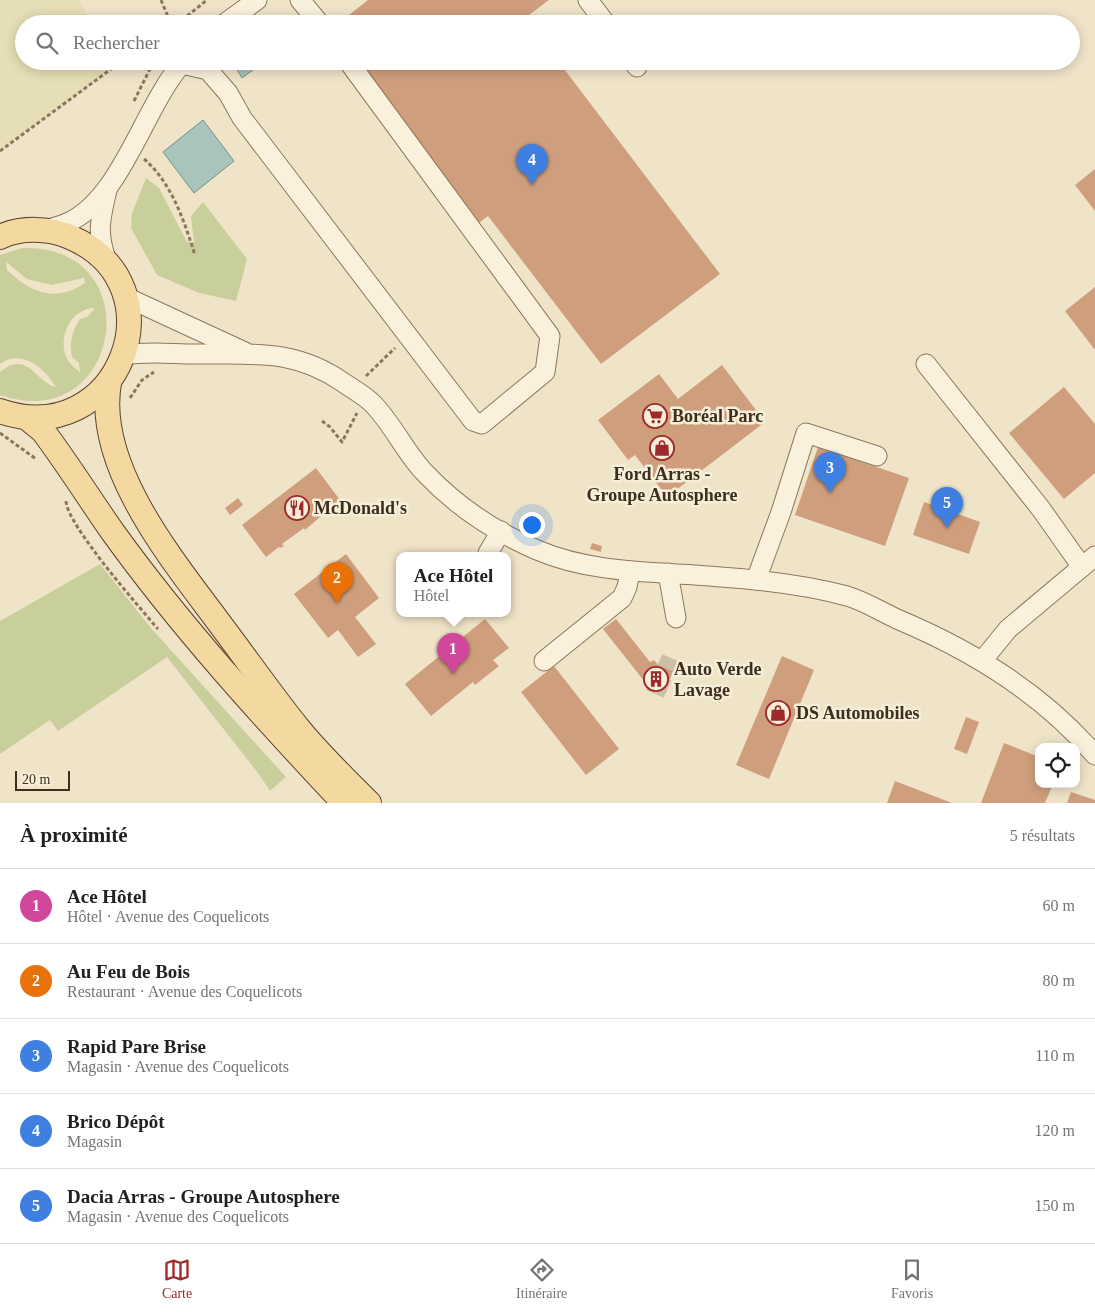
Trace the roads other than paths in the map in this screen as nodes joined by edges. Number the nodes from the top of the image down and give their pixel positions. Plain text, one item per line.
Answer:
1 (257, 0) edge
2 (300, 0) edge
3 (588, 0) edge
4 (236, 15) edge
5 (312, 15) edge
6 (599, 15) edge
7 (178, 70) edge
8 (208, 70) edge
9 (355, 70) edge
10 (107, 190) junction
11 (46, 230) junction
12 (1, 236) edge
13 (108, 264) junction
14 (126, 297) junction
15 (124, 354) junction
16 (251, 354) junction
17 (926, 364) dead end
18 (109, 383) junction
19 (0, 411) edge
20 (27, 418) junction
21 (877, 456) dead end
22 (501, 531) junction
23 (489, 552) edge
24 (1088, 562) edge
25 (630, 572) junction
26 (668, 573) junction
27 (756, 580) junction
28 (676, 618) dead end
29 (544, 661) dead end
30 (982, 661) junction
31 (1095, 755) edge
32 (344, 803) edge
33 (368, 803) edge

1 - 4 street
2 - 5 street
3 - 6 street
7 - 10 street
8 - 9 street
10 - 11 street
10 - 13 street
11 - 12 main road
11 - 13 main road
13 - 14 main road
14 - 15 main road
14 - 16 street
15 - 16 street
15 - 18 main road
16 - 22 street
17 - 24 street
18 - 20 main road
18 - 33 main road
19 - 20 main road
20 - 32 main road
21 - 27 street
22 - 23 street
22 - 25 street
24 - 30 street
25 - 26 street
25 - 29 street
26 - 27 street
26 - 28 street
27 - 30 street
30 - 31 street

